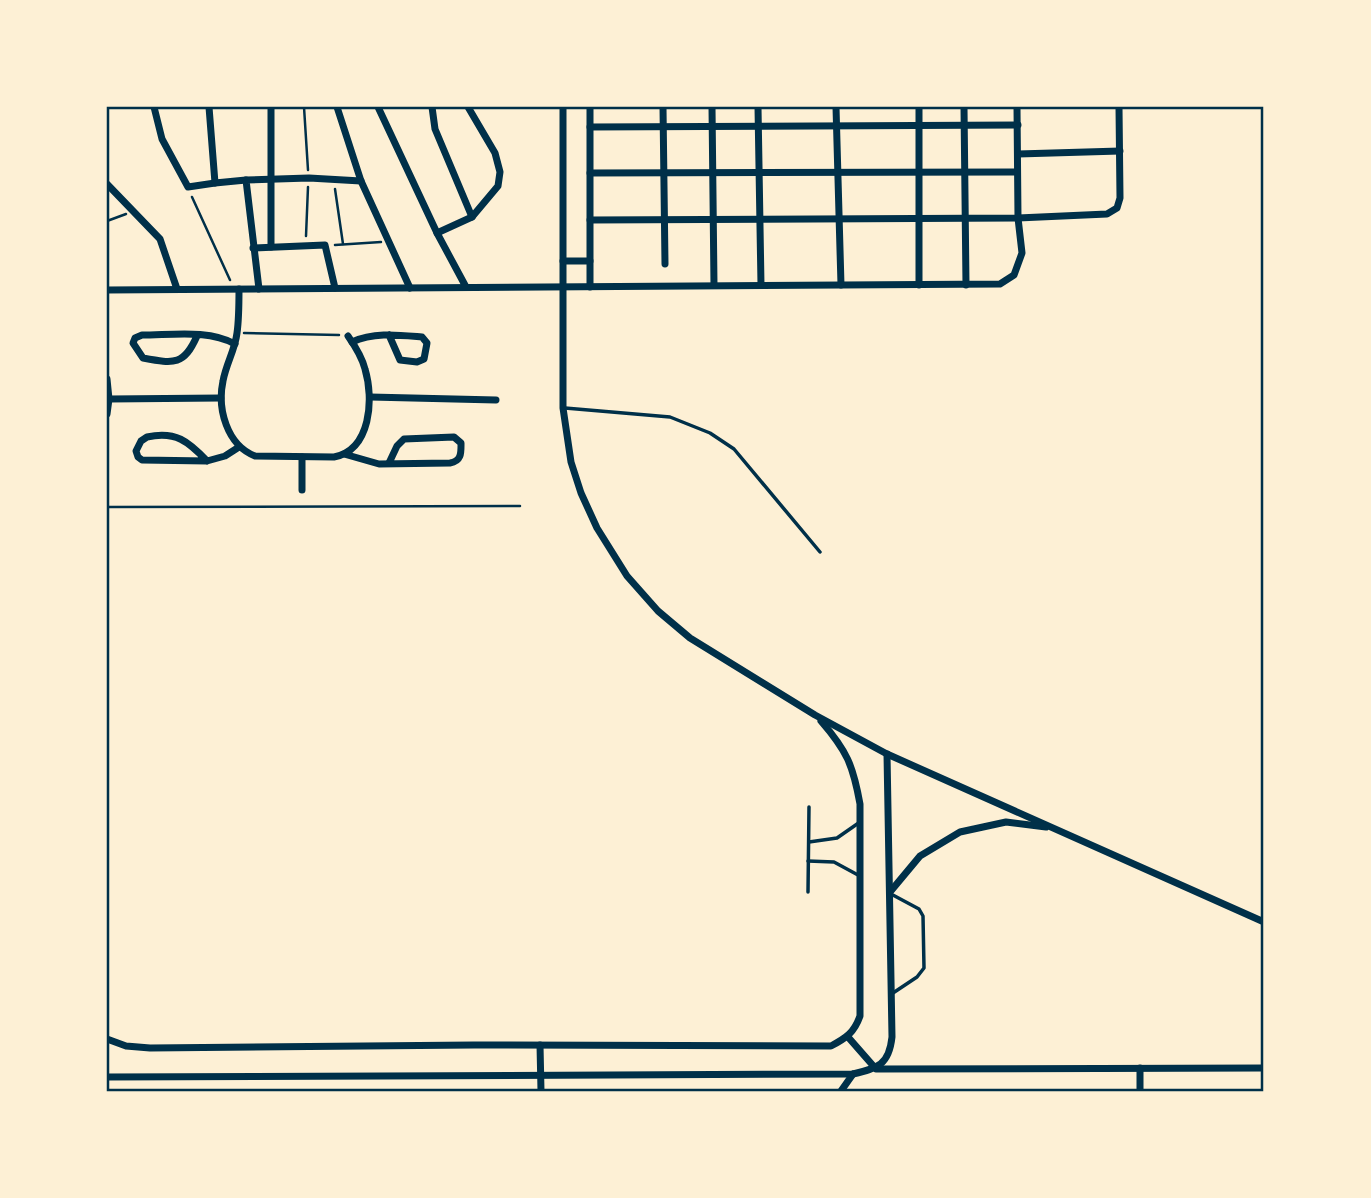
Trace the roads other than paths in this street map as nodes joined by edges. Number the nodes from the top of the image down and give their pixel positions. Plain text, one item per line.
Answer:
1 (154, 107) edge
2 (209, 107) edge
3 (271, 107) edge
4 (337, 107) edge
5 (378, 107) edge
6 (432, 107) edge
7 (468, 107) edge
8 (563, 107) edge
9 (590, 107) edge
10 (663, 107) edge
11 (712, 107) edge
12 (758, 107) edge
13 (836, 107) edge
14 (919, 107) edge
15 (964, 107) edge
16 (1017, 107) edge
17 (1119, 107) edge
18 (919, 125) junction
19 (964, 125) junction
20 (1018, 125) junction
21 (664, 126) junction
22 (712, 126) junction
23 (758, 126) junction
24 (836, 126) junction
25 (590, 127) junction
26 (1119, 151) junction
27 (1018, 154) junction
28 (838, 172) junction
29 (919, 172) junction
30 (965, 172) junction
31 (1017, 172) junction
32 (590, 173) junction
33 (664, 173) junction
34 (713, 173) junction
35 (759, 173) junction
36 (246, 180) junction
37 (271, 180) junction
38 (361, 181) junction
39 (215, 183) junction
40 (107, 184) edge
41 (471, 217) junction
42 (839, 219) junction
43 (919, 219) junction
44 (966, 219) junction
45 (1018, 219) junction
46 (590, 220) junction
47 (664, 220) junction
48 (713, 220) junction
49 (760, 220) junction
50 (437, 233) junction
51 (271, 247) junction
52 (253, 248) junction
53 (563, 261) junction
54 (590, 261) junction
55 (665, 264) dead end
56 (714, 285) junction
57 (761, 285) junction
58 (841, 285) junction
59 (919, 285) junction
60 (966, 285) junction
61 (563, 286) junction
62 (466, 287) junction
63 (590, 287) junction
64 (335, 288) junction
65 (410, 288) junction
66 (177, 289) junction
67 (237, 289) junction
68 (259, 289) junction
69 (107, 290) edge
70 (389, 335) junction
71 (197, 336) junction
72 (235, 344) junction
73 (107, 379) edge
74 (370, 397) junction
75 (221, 398) junction
76 (109, 399) junction
77 (496, 400) dead end
78 (563, 408) junction
79 (107, 414) edge
80 (239, 447) junction
81 (344, 454) junction
82 (302, 457) junction
83 (206, 461) junction
84 (389, 463) junction
85 (302, 490) dead end
86 (820, 552) dead end
87 (816, 715) junction
88 (887, 754) junction
89 (809, 807) dead end
90 (860, 822) junction
91 (1054, 828) junction
92 (808, 842) junction
93 (808, 860) junction
94 (860, 876) junction
95 (808, 892) dead end
96 (890, 893) junction
97 (1264, 922) edge
98 (892, 995) junction
99 (848, 1037) junction
100 (107, 1039) edge
101 (540, 1045) junction
102 (1140, 1068) junction
103 (1264, 1068) edge
104 (876, 1069) junction
105 (853, 1074) junction
106 (541, 1075) junction
107 (107, 1077) edge
108 (541, 1091) edge
109 (841, 1091) edge
110 (1140, 1091) edge

1 - 39 street
2 - 39 street
3 - 37 street
4 - 38 street
5 - 50 street
6 - 41 street
7 - 41 street
8 - 53 street
9 - 25 street
10 - 21 street
11 - 22 street
12 - 23 street
13 - 24 street
14 - 18 street
15 - 19 street
16 - 20 street
17 - 26 street
18 - 19 street
18 - 24 street
18 - 29 street
19 - 20 street
19 - 30 street
20 - 27 street
21 - 22 street
21 - 25 street
21 - 33 street
22 - 23 street
22 - 34 street
23 - 24 street
23 - 35 street
24 - 28 street
25 - 32 street
26 - 27 street
26 - 45 street
27 - 31 street
28 - 29 street
28 - 35 street
28 - 42 street
29 - 30 street
29 - 43 street
30 - 31 street
30 - 44 street
31 - 45 street
32 - 33 street
32 - 46 street
33 - 34 street
33 - 47 street
34 - 35 street
34 - 48 street
35 - 49 street
36 - 37 street
36 - 39 street
36 - 52 street
37 - 38 street
37 - 51 street
38 - 65 street
40 - 66 street
41 - 50 street
42 - 43 street
42 - 49 street
42 - 58 street
43 - 44 street
43 - 59 street
44 - 45 street
44 - 60 street
45 - 60 street
46 - 47 street
46 - 54 street
47 - 48 street
47 - 55 street
48 - 49 street
48 - 56 street
49 - 57 street
50 - 62 street
51 - 52 street
51 - 64 street
52 - 68 street
53 - 54 street
53 - 61 street
54 - 63 street
56 - 57 street
56 - 63 street
57 - 58 street
58 - 59 street
59 - 60 street
61 - 62 street
61 - 63 street
61 - 78 street
62 - 65 street
64 - 65 street
64 - 68 street
66 - 67 street
66 - 69 street
67 - 68 street
67 - 72 street
70 - 70 street
70 - 74 street
71 - 71 street
71 - 72 street
72 - 75 street
73 - 76 street
74 - 77 street
74 - 81 street
75 - 76 street
75 - 80 street
76 - 79 street
78 - 86 lane
78 - 87 street
80 - 82 street
80 - 83 street
81 - 82 street
81 - 84 street
82 - 85 street
83 - 83 street
84 - 84 street
87 - 88 street
87 - 90 street
88 - 91 street
88 - 96 street
89 - 92 lane
90 - 92 lane
90 - 94 street
91 - 96 street
91 - 97 street
92 - 93 lane
93 - 94 lane
93 - 95 lane
94 - 99 street
96 - 98 street
96 - 98 lane
98 - 104 street
99 - 101 street
99 - 104 street
100 - 101 street
101 - 106 street
102 - 103 street
102 - 104 street
102 - 110 street
104 - 105 street
105 - 106 street
105 - 109 street
106 - 107 street
106 - 108 street

